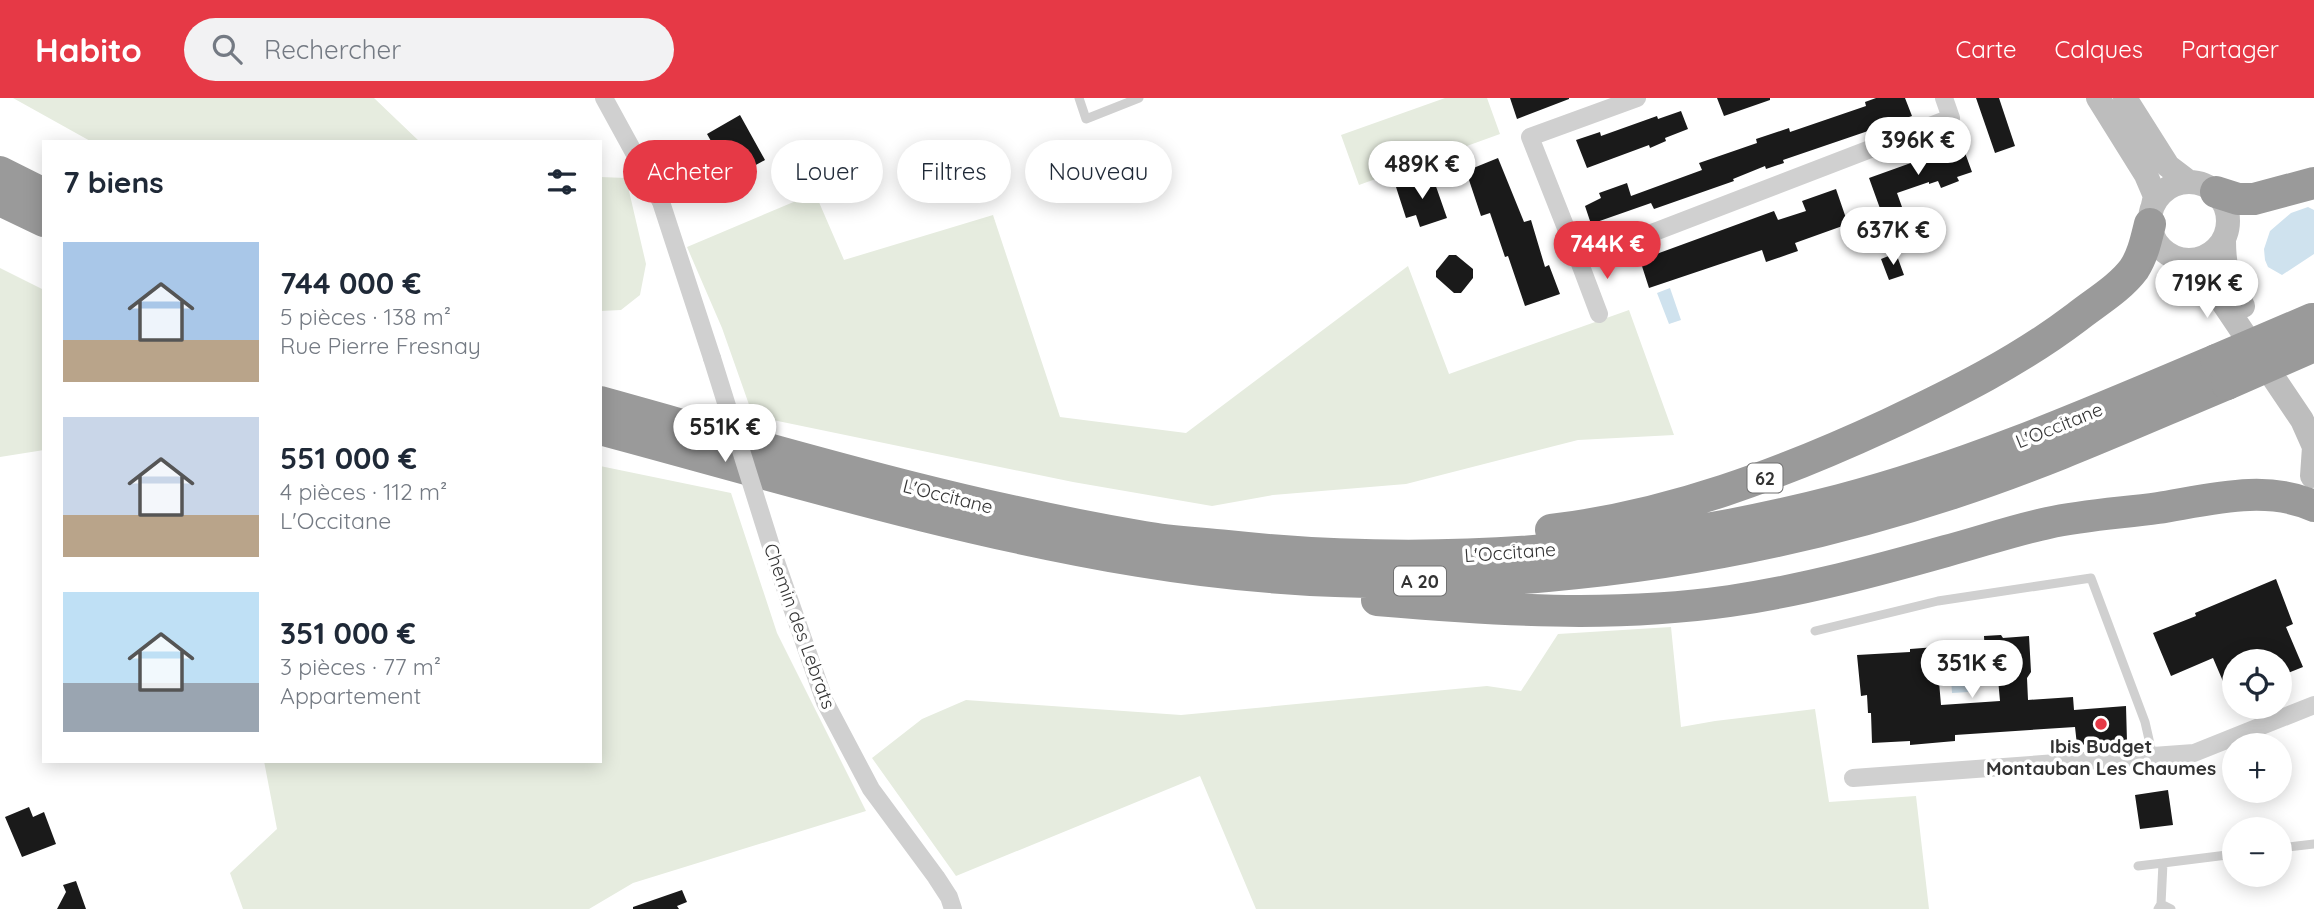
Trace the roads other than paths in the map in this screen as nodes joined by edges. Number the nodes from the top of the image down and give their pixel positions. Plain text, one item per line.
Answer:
1 (604, 98) edge
2 (1079, 98) edge
3 (1139, 98) edge
4 (1637, 98) edge
5 (1944, 98) edge
6 (2098, 98) edge
7 (2125, 98) edge
8 (0, 173) edge
9 (2314, 183) edge
10 (2202, 187) junction
11 (42, 193) edge
12 (0, 200) edge
13 (2152, 215) junction
14 (42, 220) edge
15 (2224, 240) junction
16 (2181, 260) junction
17 (1579, 261) junction
18 (1600, 314) dead end
19 (2313, 328) edge
20 (2222, 372) junction
21 (602, 403) edge
22 (2314, 411) edge
23 (602, 430) edge
24 (2314, 489) edge
25 (1299, 554) junction
26 (1224, 573) junction
27 (1815, 631) dead end
28 (2314, 705) edge
29 (2153, 757) junction
30 (1853, 778) dead end
31 (2314, 844) edge
32 (2292, 847) edge
33 (2222, 856) edge
34 (2163, 863) junction
35 (2138, 866) dead end
36 (2160, 906) edge
37 (953, 909) edge
38 (2171, 909) edge

1 - 37 street, Chemin des Lebrats, bridge
2 - 3 lane
4 - 17 street
5 - 17 street
6 - 13 main road
7 - 10 main road
8 - 11 highway
9 - 10 highway
10 - 13 main road
10 - 15 main road
12 - 14 highway
13 - 16 main road
13 - 25 highway, 62
15 - 16 main road
15 - 22 main road
16 - 24 main road
17 - 18 street
19 - 20 highway, L'Occitane / A 20, bridge
20 - 25 highway, L'Occitane / A 20
20 - 26 highway, L'Occitane / A 20
21 - 25 highway, L'Occitane / A 20
23 - 26 highway, L'Occitane / A 20
24 - 26 highway
27 - 29 lane
28 - 29 street
29 - 30 street
31 - 32 lane
33 - 34 lane
34 - 35 lane
34 - 36 lane
36 - 38 lane

